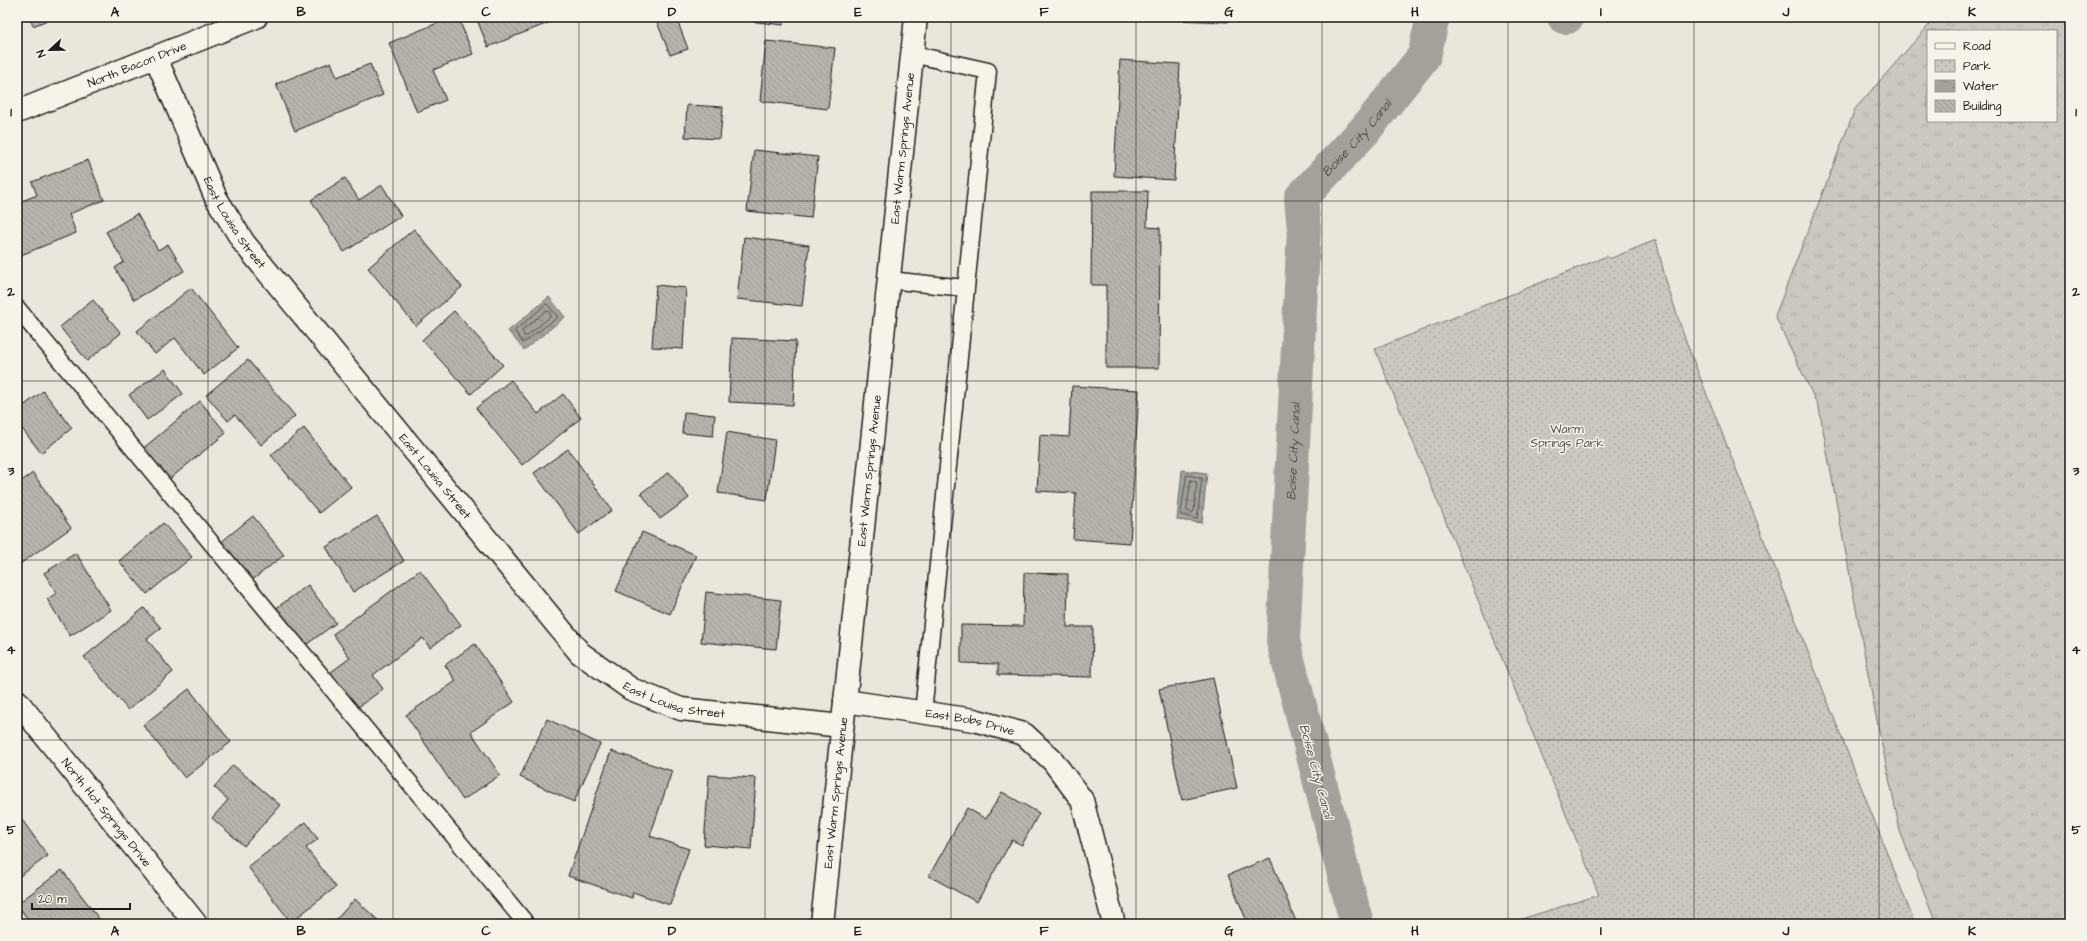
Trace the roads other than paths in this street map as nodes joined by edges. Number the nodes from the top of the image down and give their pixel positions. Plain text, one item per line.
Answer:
1 (256, 17) edge
2 (916, 17) edge
3 (912, 54) junction
4 (156, 58) junction
5 (17, 112) edge
6 (889, 280) junction
7 (965, 288) junction
8 (17, 308) edge
9 (17, 701) edge
10 (845, 701) junction
11 (923, 713) junction
12 (842, 726) junction
13 (196, 924) edge
14 (524, 924) edge
15 (822, 924) edge
16 (1114, 924) edge

1 - 4 street, North Bacon Drive
2 - 3 street, East Warm Springs Avenue
3 - 6 street, East Warm Springs Avenue
3 - 7 lane
4 - 5 street, North Bacon Drive
4 - 12 street, East Louisa Street
6 - 7 lane
6 - 10 street, East Warm Springs Avenue
7 - 11 lane
8 - 14 lane
9 - 13 street, North Hot Springs Drive
10 - 11 street, East Bobs Drive
10 - 12 street, East Warm Springs Avenue
11 - 16 street, East Bobs Drive
12 - 15 street, East Warm Springs Avenue

